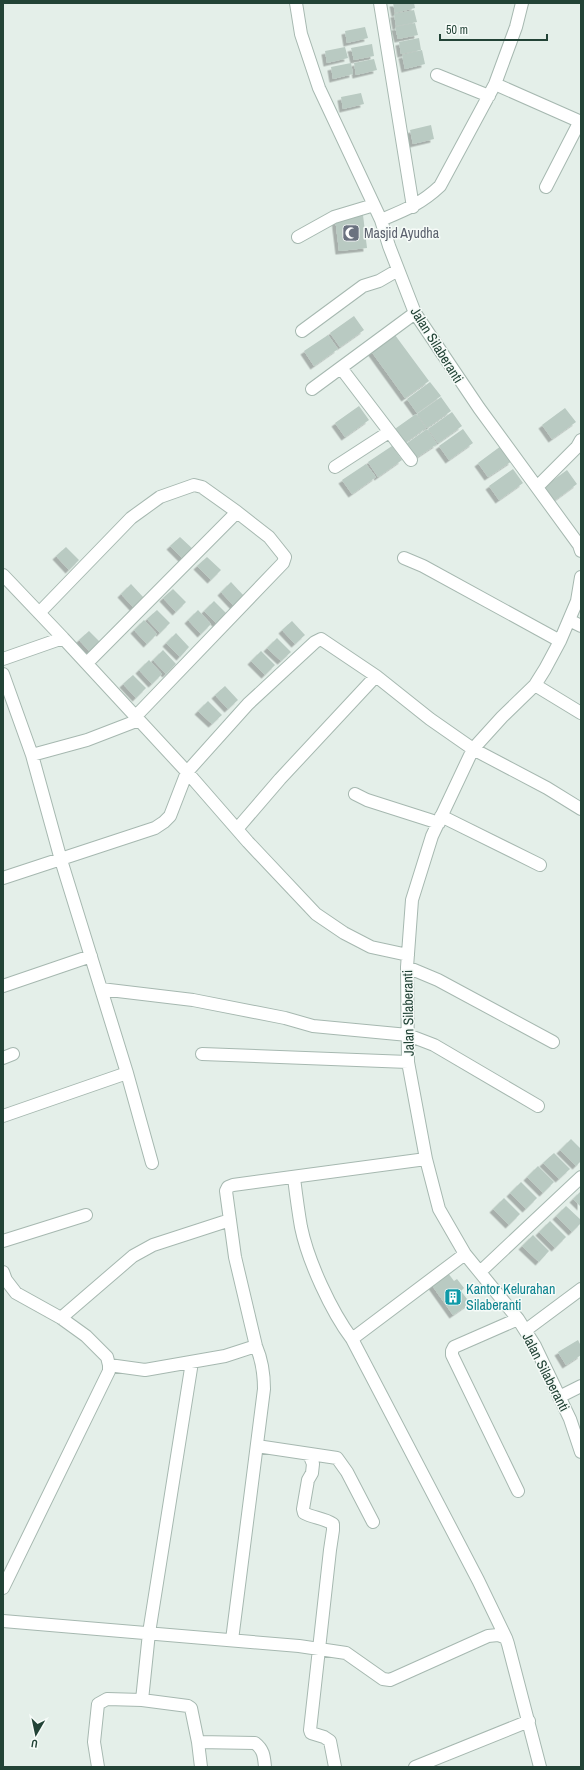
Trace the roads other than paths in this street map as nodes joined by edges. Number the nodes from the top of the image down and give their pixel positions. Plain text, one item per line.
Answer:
1 (296, 3) edge
2 (380, 3) edge
3 (522, 3) edge
4 (437, 75) dead end
5 (496, 84) junction
6 (489, 96) junction
7 (580, 122) edge
8 (546, 187) dead end
9 (374, 205) junction
10 (413, 207) junction
11 (381, 220) junction
12 (298, 237) dead end
13 (398, 270) junction
14 (415, 314) junction
15 (302, 331) dead end
16 (341, 368) junction
17 (312, 389) dead end
18 (389, 432) junction
19 (581, 440) edge
20 (411, 460) dead end
21 (335, 467) dead end
22 (537, 487) junction
23 (236, 512) junction
24 (581, 551) edge
25 (404, 558) dead end
26 (3, 575) edge
27 (581, 577) edge
28 (39, 613) junction
29 (569, 620) junction
30 (581, 626) edge
31 (63, 638) junction
32 (560, 641) junction
33 (3, 659) edge
34 (87, 663) junction
35 (3, 674) edge
36 (376, 676) junction
37 (534, 685) junction
38 (581, 712) edge
39 (138, 718) junction
40 (473, 749) junction
41 (32, 755) junction
42 (187, 772) junction
43 (354, 794) dead end
44 (581, 809) edge
45 (440, 819) junction
46 (237, 829) junction
47 (61, 860) junction
48 (540, 865) dead end
49 (3, 878) edge
50 (91, 956) junction
51 (407, 961) junction
52 (3, 986) edge
53 (101, 989) junction
54 (408, 1035) junction
55 (553, 1042) dead end
56 (202, 1054) dead end
57 (408, 1062) junction
58 (127, 1072) junction
59 (538, 1106) dead end
60 (3, 1116) edge
61 (426, 1159) junction
62 (152, 1164) dead end
63 (581, 1177) edge
64 (294, 1178) junction
65 (86, 1215) dead end
66 (230, 1220) junction
67 (3, 1241) edge
68 (466, 1254) junction
69 (481, 1271) junction
70 (3, 1272) edge
71 (581, 1289) edge
72 (61, 1318) junction
73 (518, 1318) junction
74 (526, 1330) junction
75 (352, 1339) junction
76 (256, 1346) junction
77 (192, 1362) junction
78 (109, 1365) junction
79 (581, 1386) edge
80 (559, 1397) junction
81 (257, 1446) junction
82 (581, 1452) edge
83 (309, 1454) junction
84 (518, 1491) dead end
85 (372, 1522) dead end
86 (3, 1588) edge
87 (3, 1621) edge
88 (149, 1633) junction
89 (506, 1638) junction
90 (232, 1640) junction
91 (320, 1649) junction
92 (142, 1700) junction
93 (529, 1721) junction
94 (198, 1742) junction
95 (98, 1767) edge
96 (201, 1767) edge
97 (266, 1767) edge
98 (335, 1767) edge
99 (415, 1767) edge
100 (540, 1767) edge

1 - 9 street, Jalan Silaberanti
2 - 10 street
3 - 5 street
4 - 6 street
5 - 6 street
5 - 7 street
6 - 10 street
7 - 8 street
9 - 11 street, Jalan Silaberanti
9 - 12 street
10 - 11 street
11 - 13 street, Jalan Silaberanti
13 - 14 street, Jalan Silaberanti
13 - 15 street
14 - 16 street
14 - 22 street, Jalan Silaberanti
16 - 17 street
16 - 18 street
18 - 20 street
18 - 21 street
19 - 22 street
22 - 24 street, Jalan Silaberanti
23 - 28 street
23 - 34 street
23 - 39 street
25 - 32 street
26 - 28 street
27 - 29 street, Jalan Silaberanti
28 - 31 street
29 - 30 street
29 - 32 street, Jalan Silaberanti
31 - 33 street
31 - 34 street
32 - 37 street, Jalan Silaberanti
34 - 39 street
35 - 41 street
36 - 40 street
36 - 42 street
36 - 46 street
37 - 38 street
37 - 40 street, Jalan Silaberanti
39 - 41 street
39 - 42 street
40 - 44 street
40 - 45 street, Jalan Silaberanti
41 - 47 street
42 - 46 street
42 - 47 street
43 - 45 street
45 - 48 street
45 - 51 street, Jalan Silaberanti
46 - 51 street
47 - 49 street
47 - 50 street
50 - 52 street
50 - 53 street
51 - 54 street, Jalan Silaberanti
51 - 55 street
53 - 54 street
53 - 58 street
54 - 57 street, Jalan Silaberanti
54 - 59 street
56 - 57 street
57 - 61 street, Jalan Silaberanti
58 - 60 street
58 - 62 street
61 - 64 street
61 - 68 street, Jalan Silaberanti
63 - 69 street
64 - 66 street
64 - 75 street
65 - 67 street
66 - 72 street
66 - 76 street
68 - 69 street, Jalan Silaberanti
68 - 75 street
69 - 73 street, Jalan Silaberanti
70 - 72 street
71 - 74 street
72 - 78 street
73 - 74 street, Jalan Silaberanti
73 - 84 street
74 - 80 street, Jalan Silaberanti
75 - 89 street
76 - 77 street
76 - 81 street
77 - 78 street
77 - 88 street
78 - 86 street
79 - 80 street
80 - 82 street, Jalan Silaberanti
81 - 83 street
81 - 90 street
83 - 85 street
83 - 91 street
87 - 88 street
88 - 90 street
88 - 92 street
89 - 91 street
89 - 93 street
90 - 91 street
91 - 98 street
92 - 94 street
92 - 95 street
93 - 99 street
93 - 100 street
94 - 96 street
94 - 97 street

